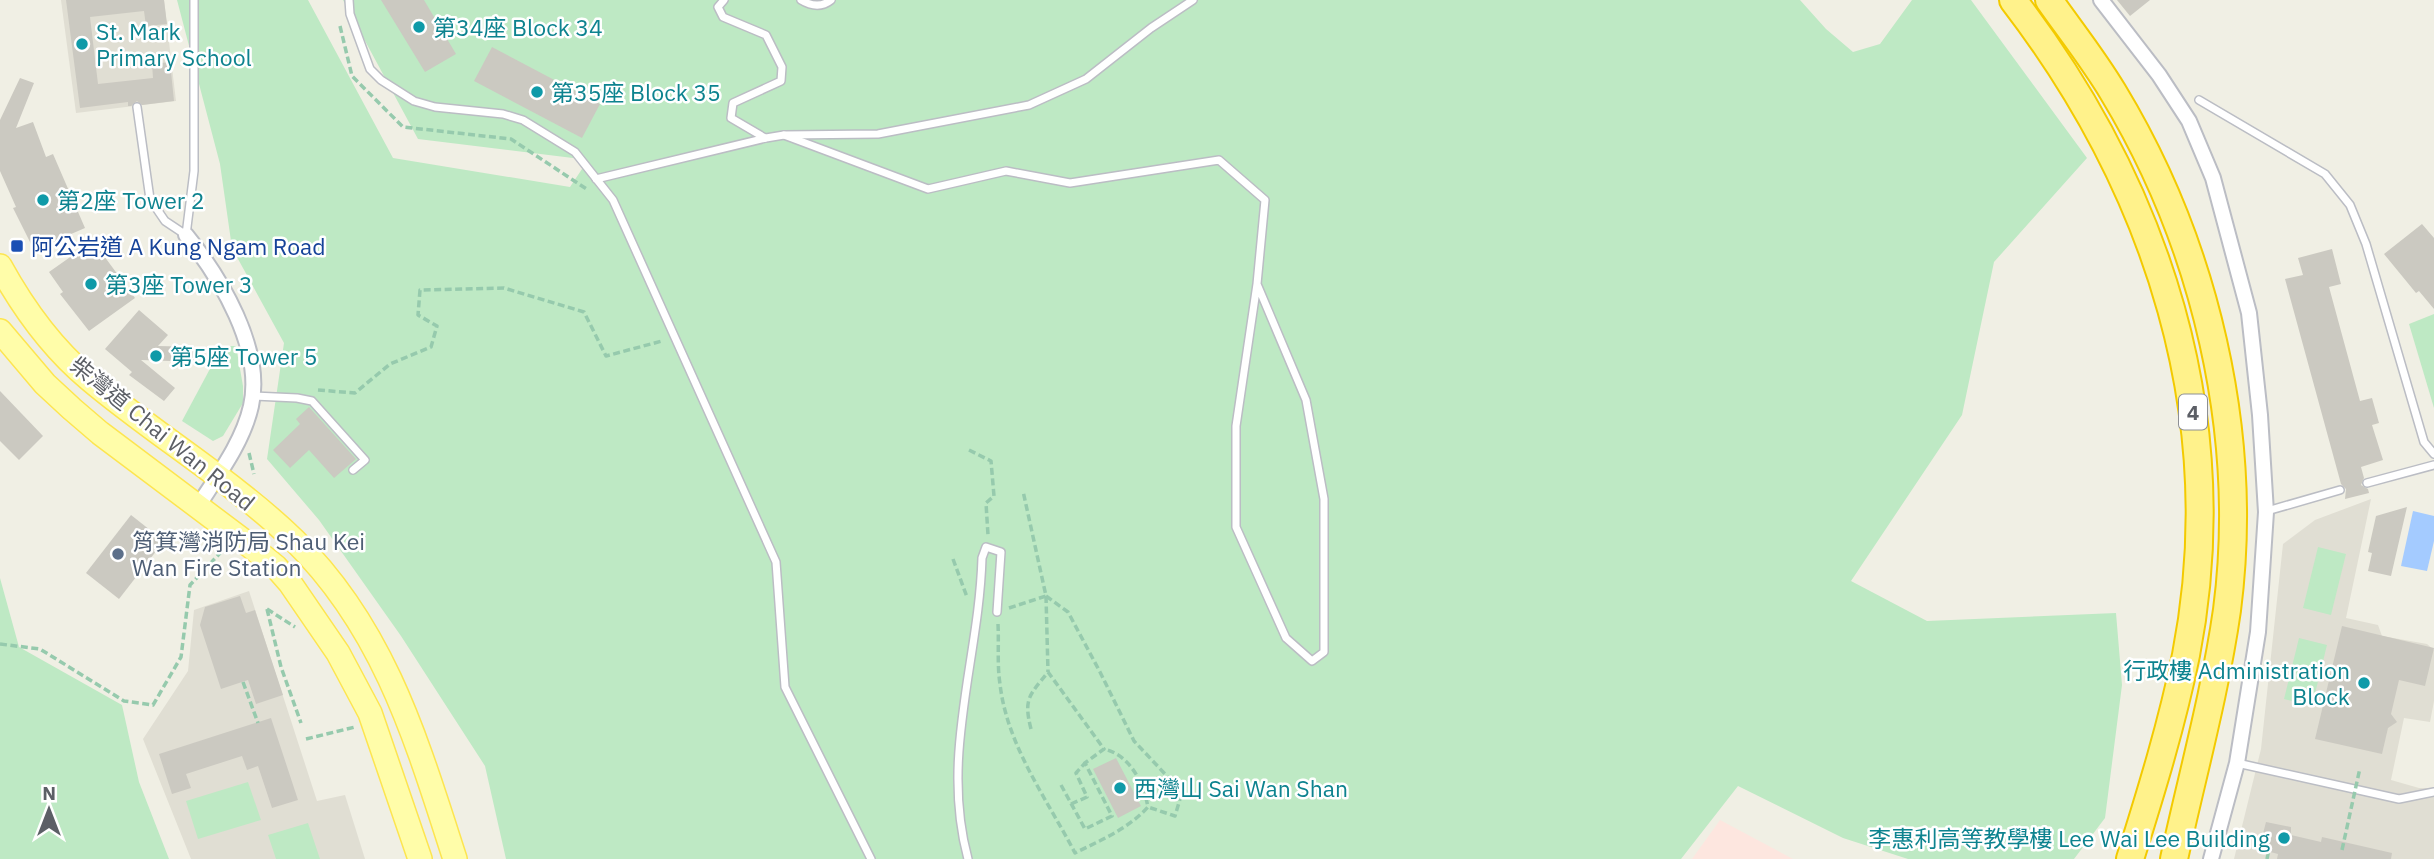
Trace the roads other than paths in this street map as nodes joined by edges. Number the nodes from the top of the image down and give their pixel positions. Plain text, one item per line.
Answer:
1 (194, 0) edge
2 (349, 0) edge
3 (724, 0) edge
4 (801, 0) edge
5 (831, 0) edge
6 (1193, 0) edge
7 (2013, 0) edge
8 (2049, 0) edge
9 (2101, 0) edge
10 (2199, 100) dead end
11 (137, 107) dead end
12 (784, 135) junction
13 (766, 138) junction
14 (596, 179) junction
15 (186, 234) junction
16 (0, 266) edge
17 (1256, 284) junction
18 (0, 331) edge
19 (252, 396) junction
20 (2434, 454) edge
21 (2434, 465) edge
22 (354, 470) dead end
23 (216, 477) junction
24 (2367, 483) dead end
25 (2340, 490) dead end
26 (198, 506) junction
27 (2266, 512) junction
28 (997, 612) road end
29 (2237, 763) junction
30 (2434, 792) edge
31 (2187, 800) junction
32 (420, 859) edge
33 (455, 859) edge
34 (872, 859) edge
35 (968, 859) edge
36 (2130, 859) edge
37 (2167, 859) edge
38 (2174, 859) edge
39 (2211, 859) edge

1 - 15 lane
2 - 14 lane
3 - 13 lane
4 - 5 lane
6 - 12 lane
7 - 36 highway, 4
8 - 31 highway, 4
9 - 27 street
10 - 20 lane
11 - 15 lane
12 - 13 lane
12 - 17 lane
13 - 14 lane
14 - 34 lane
15 - 19 street
16 - 23 main road, 柴灣道 Chai Wan Road
17 - 17 lane
18 - 26 main road, 柴灣道 Chai Wan Road
19 - 22 lane
19 - 23 street
21 - 24 lane
23 - 26 street
23 - 33 main road, 柴灣道 Chai Wan Road
25 - 27 lane
26 - 32 main road, 柴灣道 Chai Wan Road
27 - 29 street
28 - 35 lane
29 - 30 lane
29 - 39 street
31 - 37 highway
31 - 38 highway, 4

